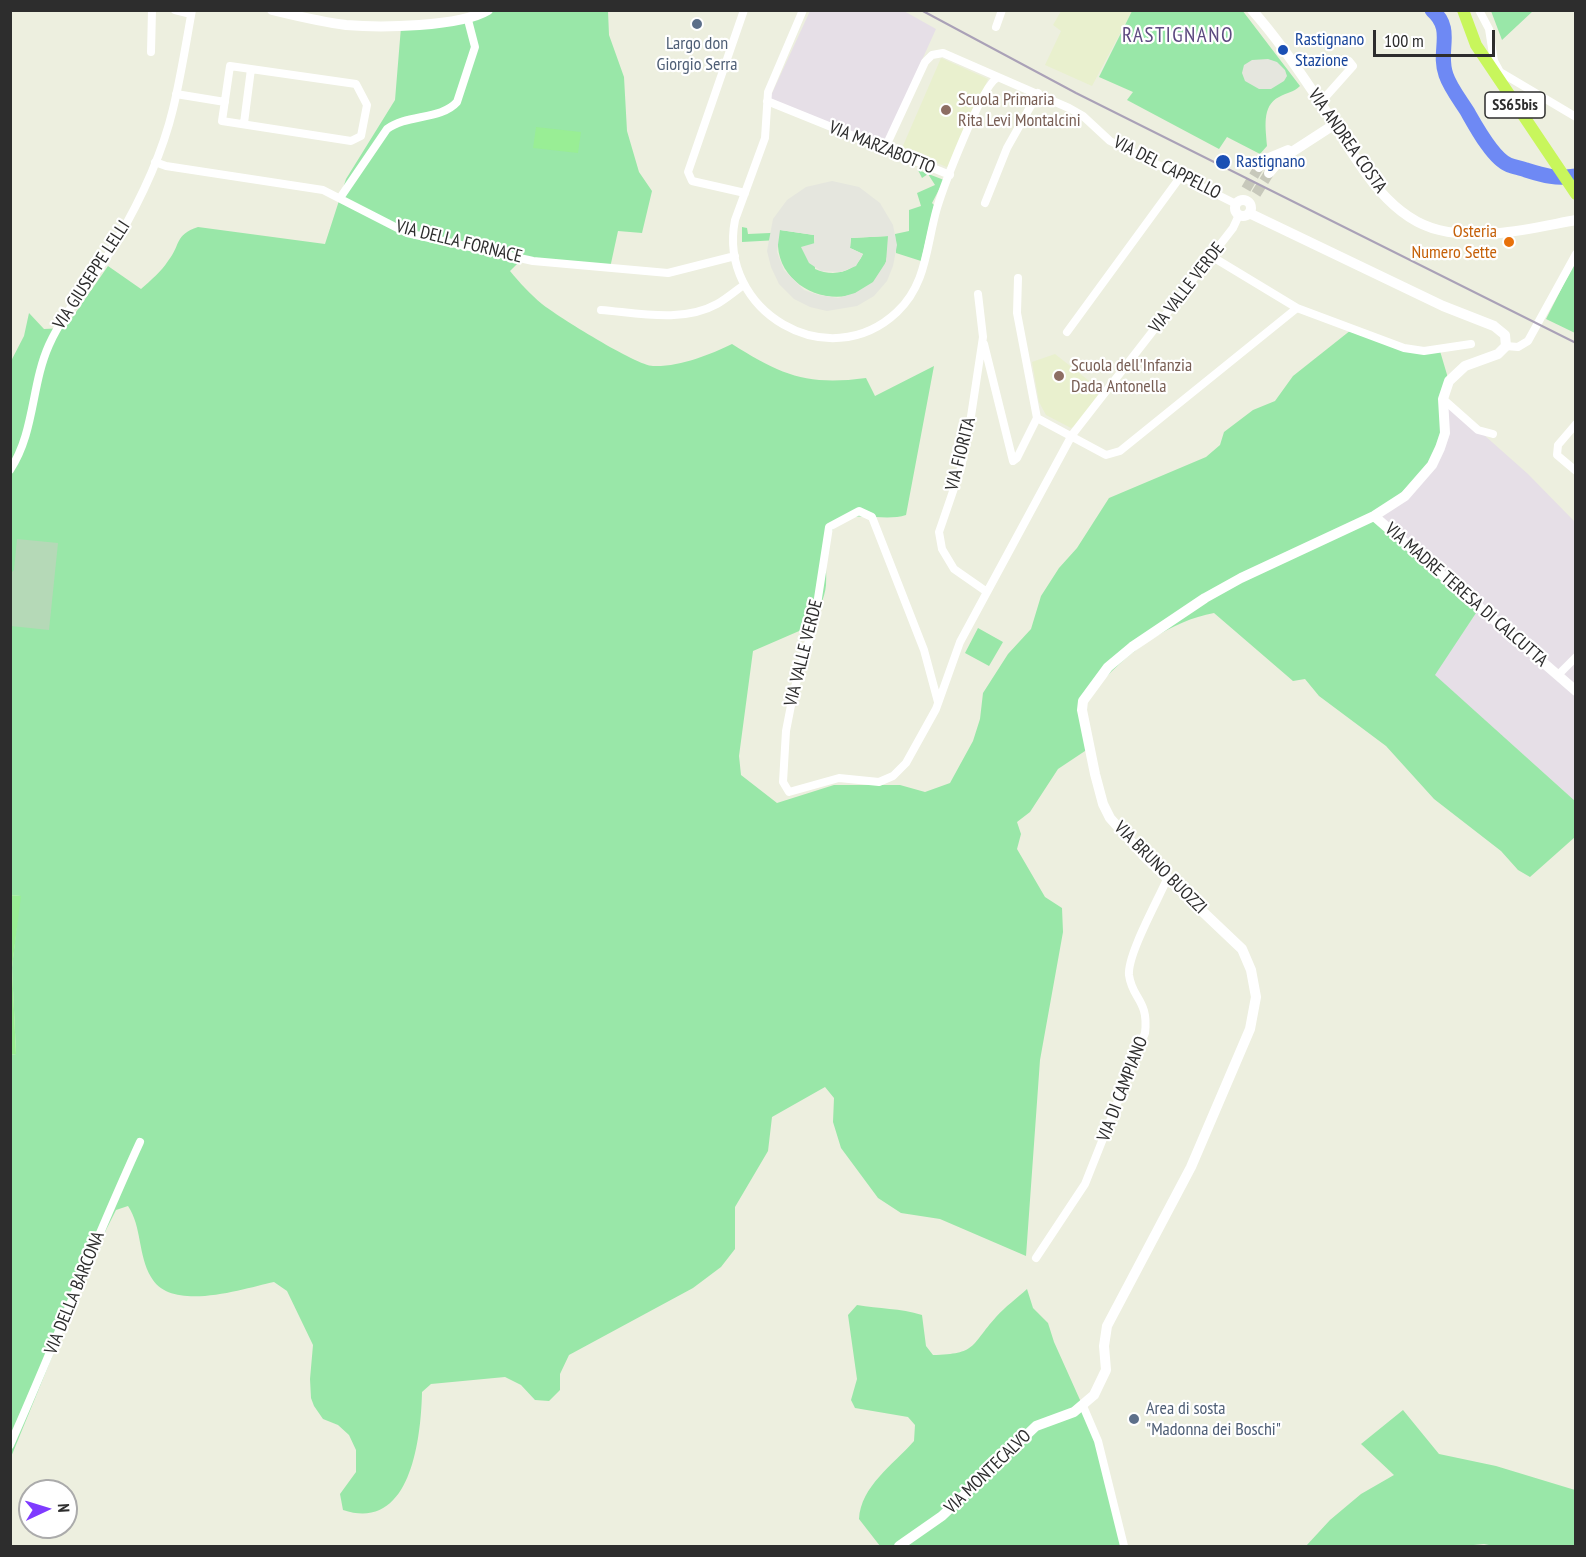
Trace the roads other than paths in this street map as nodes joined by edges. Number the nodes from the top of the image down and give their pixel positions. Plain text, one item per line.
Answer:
1 (152, 10) edge
2 (175, 10) edge
3 (273, 10) edge
4 (488, 10) edge
5 (744, 10) edge
6 (803, 10) edge
7 (1002, 10) edge
8 (1252, 10) edge
9 (1463, 10) edge
10 (1479, 10) edge
11 (191, 12) edge
12 (468, 20) junction
13 (996, 27) dead end
14 (151, 52) dead end
15 (1349, 61) dead end
16 (251, 69) junction
17 (997, 78) junction
18 (1038, 93) junction
19 (176, 94) junction
20 (767, 101) junction
21 (225, 102) junction
22 (1320, 103) junction
23 (1575, 117) edge
24 (244, 123) junction
25 (1335, 124) junction
26 (885, 148) junction
27 (155, 162) junction
28 (1264, 170) tunnel mouth
29 (950, 175) junction
30 (1181, 176) junction
31 (1251, 192) tunnel mouth
32 (745, 193) junction
33 (1575, 194) edge
34 (340, 198) junction
35 (985, 203) dead end
36 (1243, 208) junction
37 (1575, 220) edge
38 (1575, 254) edge
39 (735, 256) junction
40 (1211, 256) junction
41 (1018, 278) dead end
42 (744, 285) junction
43 (978, 294) dead end
44 (1297, 308) junction
45 (601, 310) dead end
46 (1067, 332) dead end
47 (983, 337) junction
48 (1471, 344) dead end
49 (1506, 346) junction
50 (1443, 399) junction
51 (1037, 418) junction
52 (1575, 424) edge
53 (1493, 434) dead end
54 (1072, 435) junction
55 (10, 470) edge
56 (1575, 471) edge
57 (1374, 516) junction
58 (987, 592) junction
59 (1575, 657) edge
60 (1558, 675) junction
61 (1575, 691) edge
62 (938, 702) junction
63 (1167, 879) junction
64 (141, 1142) dead end
65 (1036, 1258) dead end
66 (1083, 1406) junction
67 (10, 1445) edge
68 (899, 1546) edge
69 (1124, 1546) edge

1 - 14 street
2 - 11 street
3 - 12 street
4 - 12 street
5 - 32 street
6 - 20 street, VIA MARZABOTTO
7 - 13 street
8 - 22 street, VIA ANDREA COSTA
9 - 33 main road, SS65bis
10 - 23 street
11 - 19 street, VIA GIUSEPPE LELLI
12 - 34 street
15 - 22 street
16 - 21 street
16 - 24 street
16 - 24 street
17 - 18 street, VIA DEL CAPPELLO
17 - 26 street, VIA DEL CAPPELLO
17 - 29 street
18 - 30 street, VIA DEL CAPPELLO
18 - 35 street
19 - 21 street
19 - 27 street, VIA GIUSEPPE LELLI
20 - 26 street, VIA MARZABOTTO
20 - 32 street, VIA MARZABOTTO
21 - 24 street
22 - 25 street, VIA ANDREA COSTA
25 - 28 street
25 - 37 street, VIA ANDREA COSTA
26 - 29 street, VIA MARZABOTTO
27 - 34 street, VIA DELLA FORNACE
27 - 55 street, VIA GIUSEPPE LELLI
29 - 42 street, VIA MARZABOTTO
30 - 36 street, VIA DEL CAPPELLO
30 - 46 street
31 - 36 street, VIA VALLE VERDE
32 - 39 street, VIA MARZABOTTO
34 - 39 street, VIA DELLA FORNACE
36 - 40 street, VIA VALLE VERDE
36 - 49 street
38 - 49 street
39 - 42 street, VIA MARZABOTTO
40 - 44 street
40 - 54 street, VIA VALLE VERDE
41 - 51 street
42 - 45 street
43 - 47 street, VIA FIORITA
44 - 48 street
44 - 54 street
47 - 51 street
47 - 58 street, VIA FIORITA
49 - 50 street
50 - 53 street
50 - 57 street, VIA BRUNO BUOZZI
51 - 54 street
52 - 56 street
54 - 58 street, VIA VALLE VERDE
57 - 60 street, VIA MADRE TERESA DI CALCUTTA
57 - 63 street, VIA BRUNO BUOZZI
58 - 62 street, VIA VALLE VERDE
59 - 60 street, VIA MADRE TERESA DI CALCUTTA
60 - 61 street, VIA MADRE TERESA DI CALCUTTA
62 - 62 street, VIA VALLE VERDE
63 - 65 street, VIA DI CAMPIANO
63 - 66 street, VIA BRUNO BUOZZI
64 - 67 street, VIA DELLA BARCONA
66 - 68 street, VIA MONTECALVO
66 - 69 street

